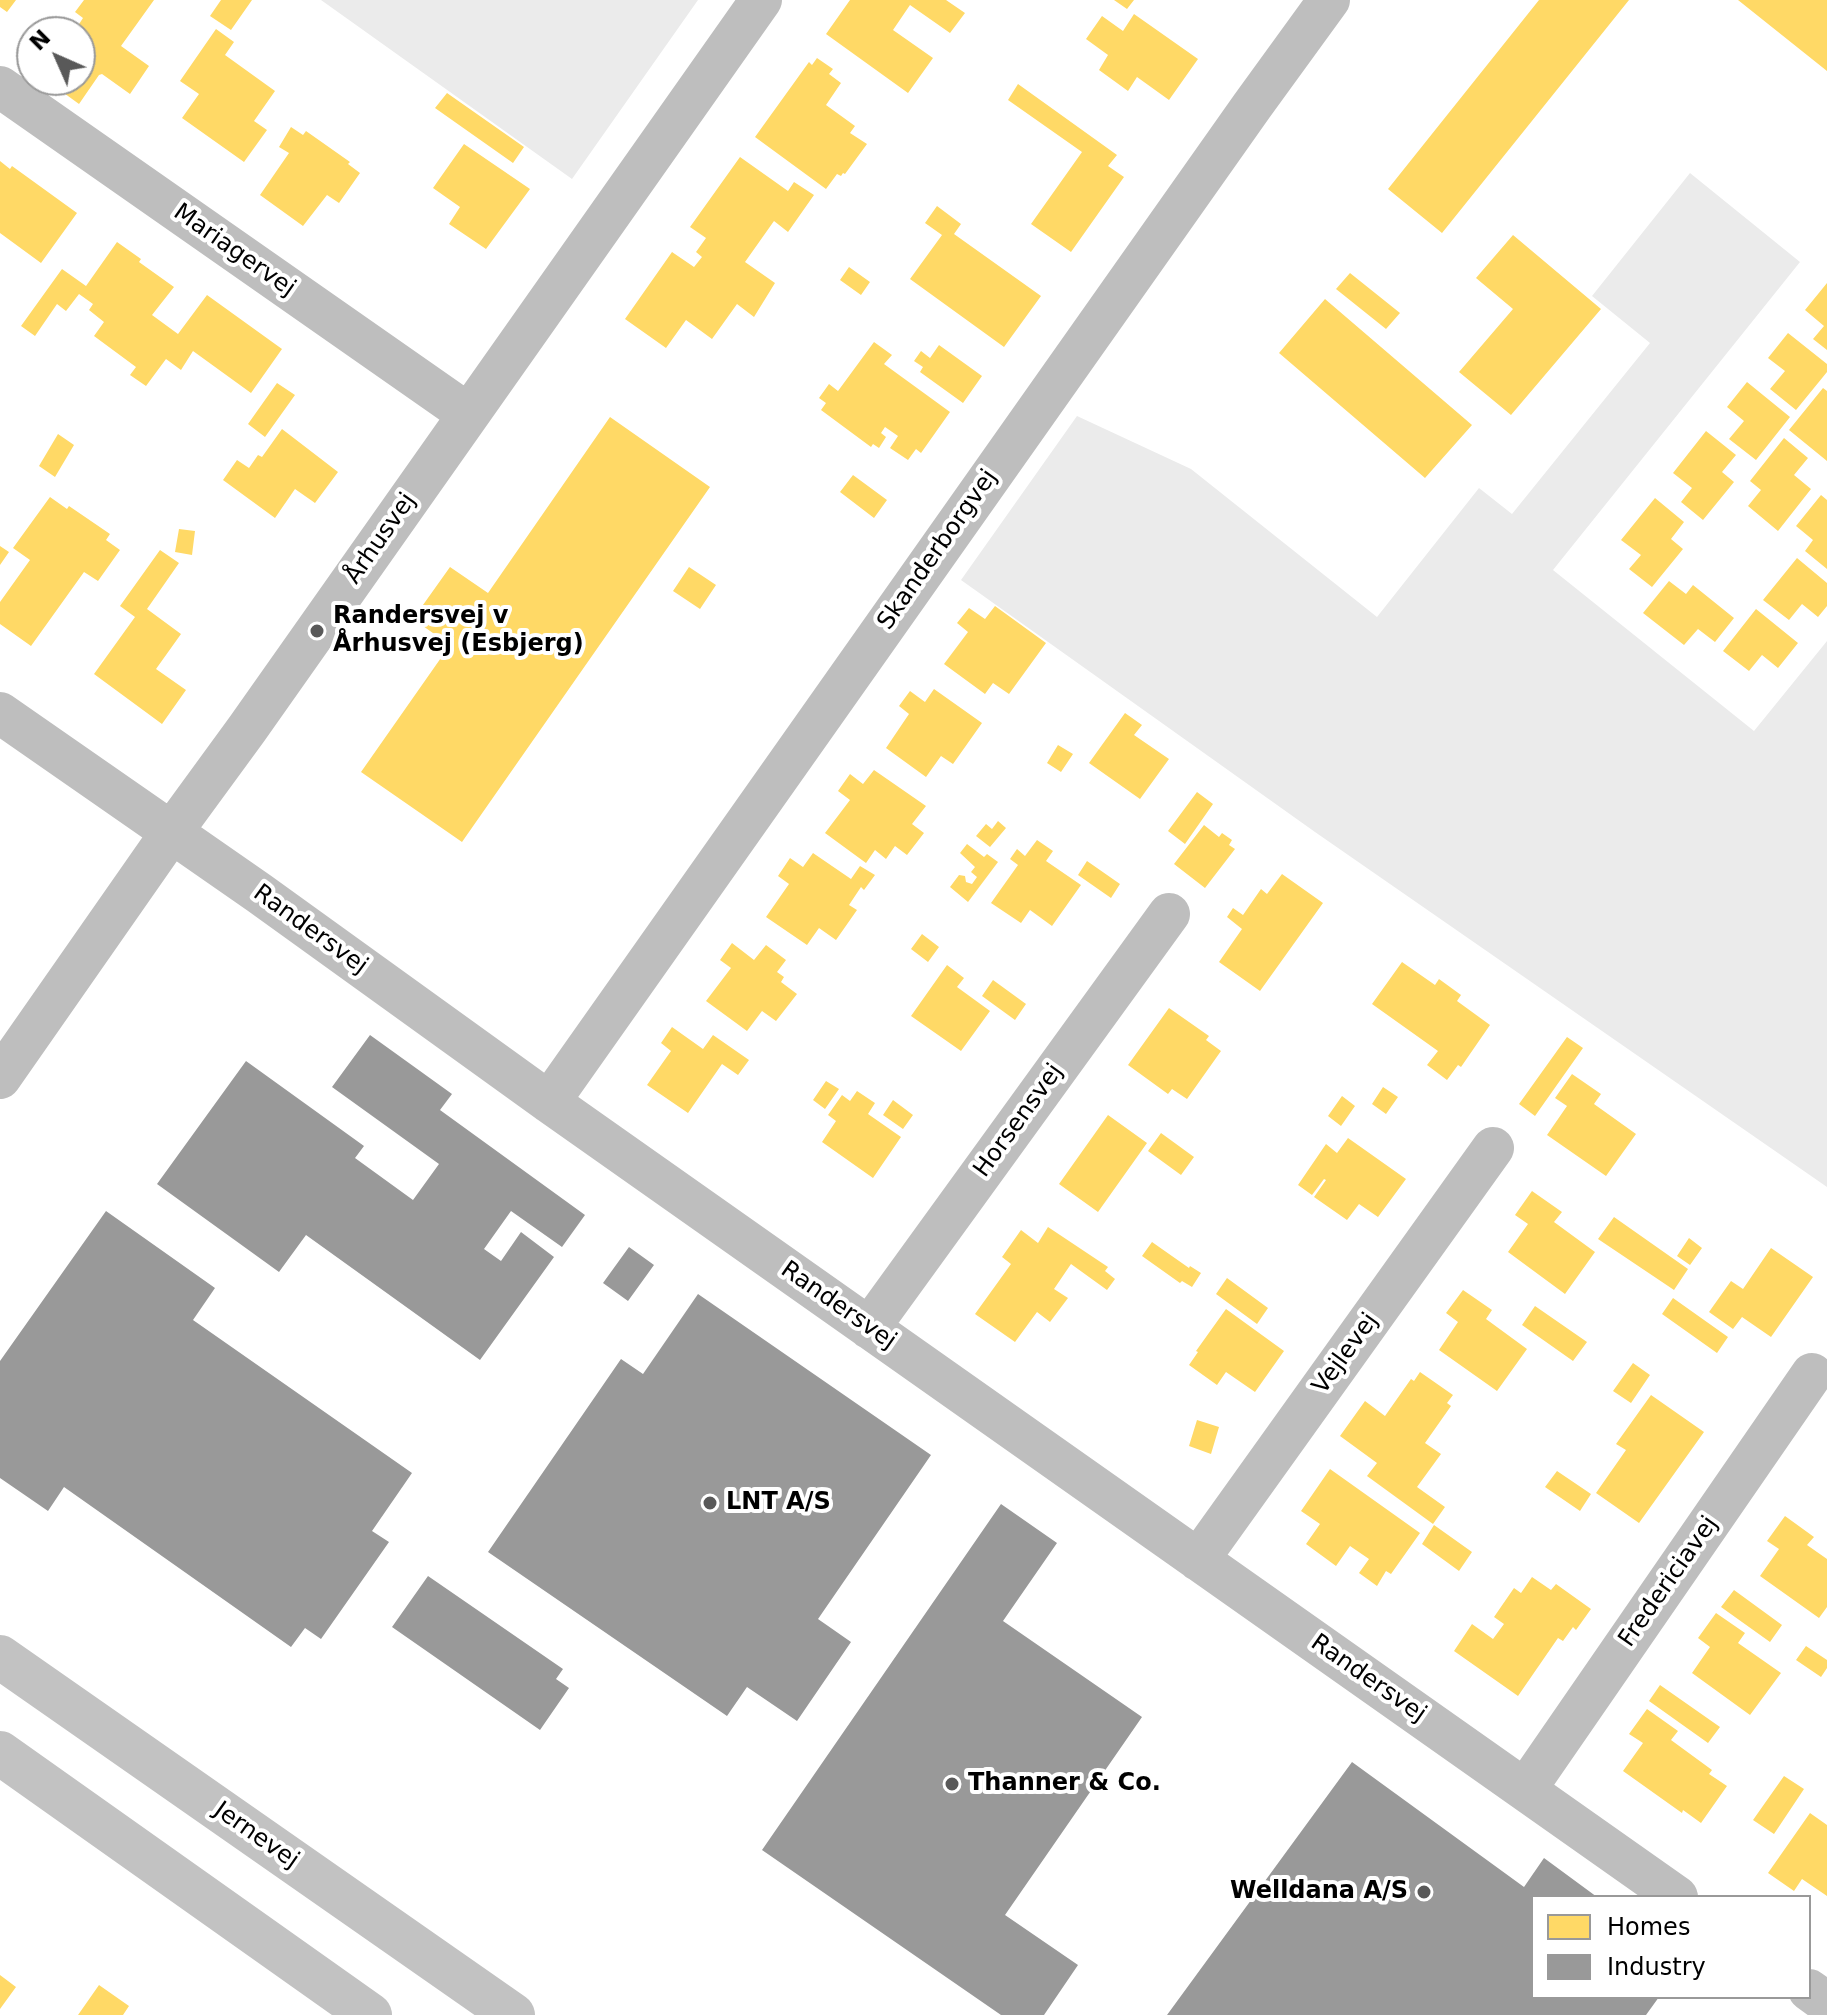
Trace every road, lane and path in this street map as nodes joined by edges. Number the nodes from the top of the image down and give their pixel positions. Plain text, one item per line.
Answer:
1 (761, 0) edge
2 (1329, 0) edge
3 (0, 87) edge
4 (468, 414) junction
5 (0, 713) edge
6 (171, 833) junction
7 (1169, 914) dead end
8 (0, 1078) edge
9 (549, 1102) junction
10 (1493, 1148) dead end
11 (869, 1328) junction
12 (1812, 1374) dead end
13 (1198, 1560) junction
14 (0, 1657) edge
15 (0, 1753) edge
16 (1525, 1790) junction
17 (1674, 1895) edge
18 (370, 2015) edge
19 (513, 2015) edge

1 - 4 street, Århusvej
2 - 9 street, Skanderborgvej
3 - 4 street, Mariagervej
4 - 6 street, Århusvej
5 - 6 street, Randersvej
6 - 8 street, Århusvej
6 - 9 street, Randersvej
7 - 11 street, Horsensvej
9 - 11 street, Randersvej
10 - 13 street, Vejlevej
11 - 13 street, Randersvej
12 - 16 street, Fredericiavej
13 - 16 street, Randersvej
14 - 19 main road, Jernevej
15 - 18 main road
16 - 17 street, Randersvej

